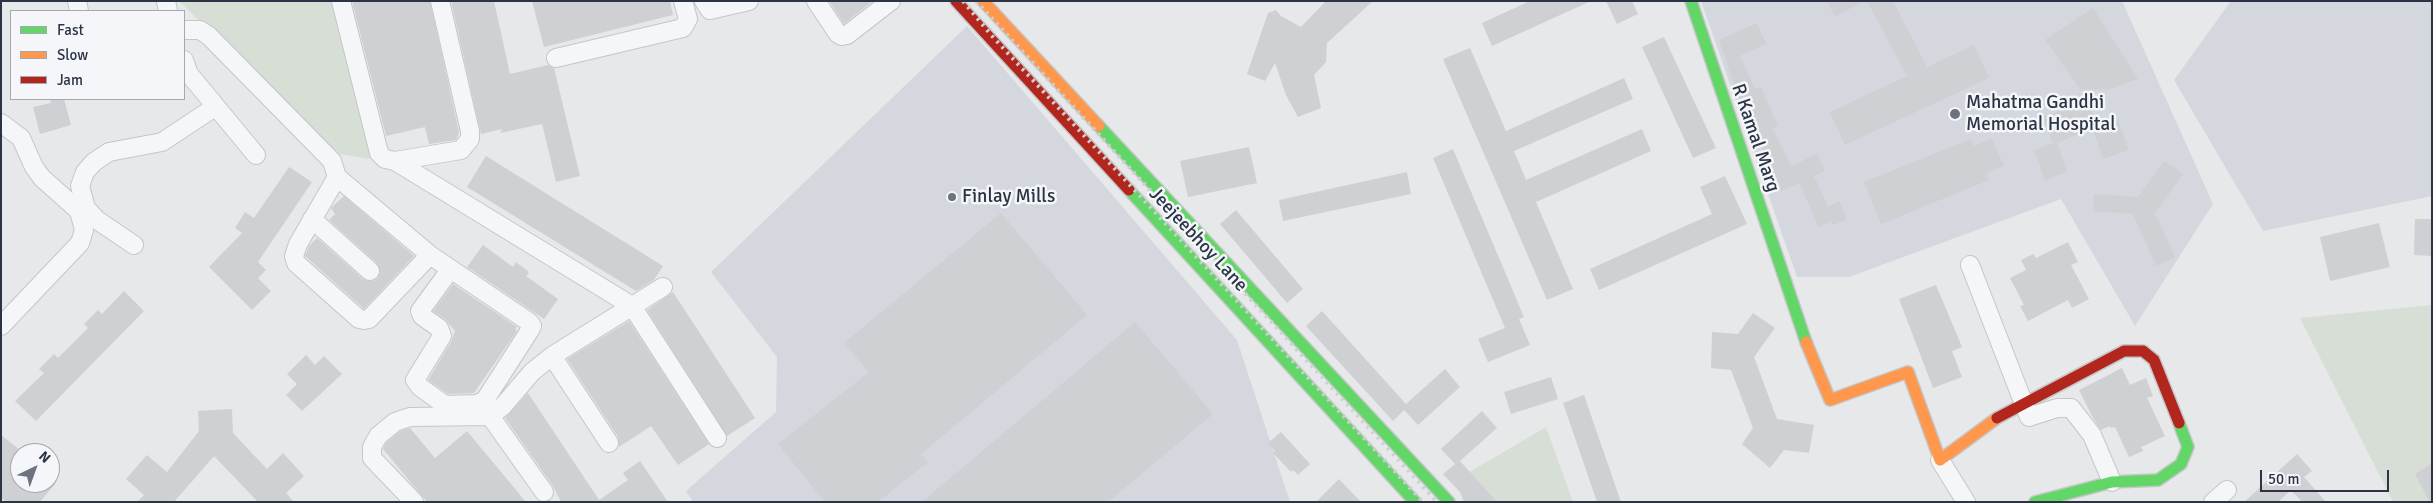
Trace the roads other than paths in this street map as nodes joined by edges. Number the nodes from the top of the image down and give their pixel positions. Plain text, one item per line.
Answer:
1 (341, 1) edge
2 (440, 1) edge
3 (684, 1) edge
4 (704, 1) edge
5 (749, 1) edge
6 (816, 1) edge
7 (891, 1) edge
8 (956, 1) edge
9 (983, 1) edge
10 (1691, 1) edge
11 (185, 30) edge
12 (556, 58) dead end
13 (185, 64) edge
14 (215, 107) junction
15 (1, 123) edge
16 (256, 155) dead end
17 (394, 161) junction
18 (337, 177) junction
19 (312, 219) junction
20 (134, 245) dead end
21 (430, 255) junction
22 (1970, 265) dead end
23 (450, 270) junction
24 (370, 271) dead end
25 (1234, 271) junction
26 (1216, 286) junction
27 (663, 287) dead end
28 (632, 306) junction
29 (1, 326) edge
30 (552, 356) junction
31 (2022, 403) junction
32 (490, 416) junction
33 (717, 438) dead end
34 (609, 443) dead end
35 (1940, 460) junction
36 (2112, 482) junction
37 (2227, 490) dead end
38 (544, 492) dead end
39 (414, 502) edge
40 (1415, 502) edge
41 (1449, 502) edge
42 (1966, 502) edge
43 (2035, 502) edge
44 (2213, 502) edge

1 - 17 street
2 - 17 street
3 - 12 street
4 - 5 street
6 - 7 street
8 - 26 street, Jeejeebhoy Lane
9 - 25 street
10 - 35 street, R Kamal Marg
11 - 18 street
13 - 14 street
14 - 16 street
14 - 20 street
15 - 29 street
17 - 28 street
18 - 19 street
18 - 21 street
19 - 21 street
19 - 24 street
21 - 23 street
22 - 31 street
23 - 23 street
25 - 26 street
25 - 41 street
26 - 40 street, Jeejeebhoy Lane
27 - 28 street
28 - 30 street
28 - 33 street
30 - 32 street
30 - 34 street
31 - 35 street
31 - 36 street
31 - 36 street
32 - 38 street
32 - 39 street
35 - 42 street
36 - 43 street
37 - 44 street

